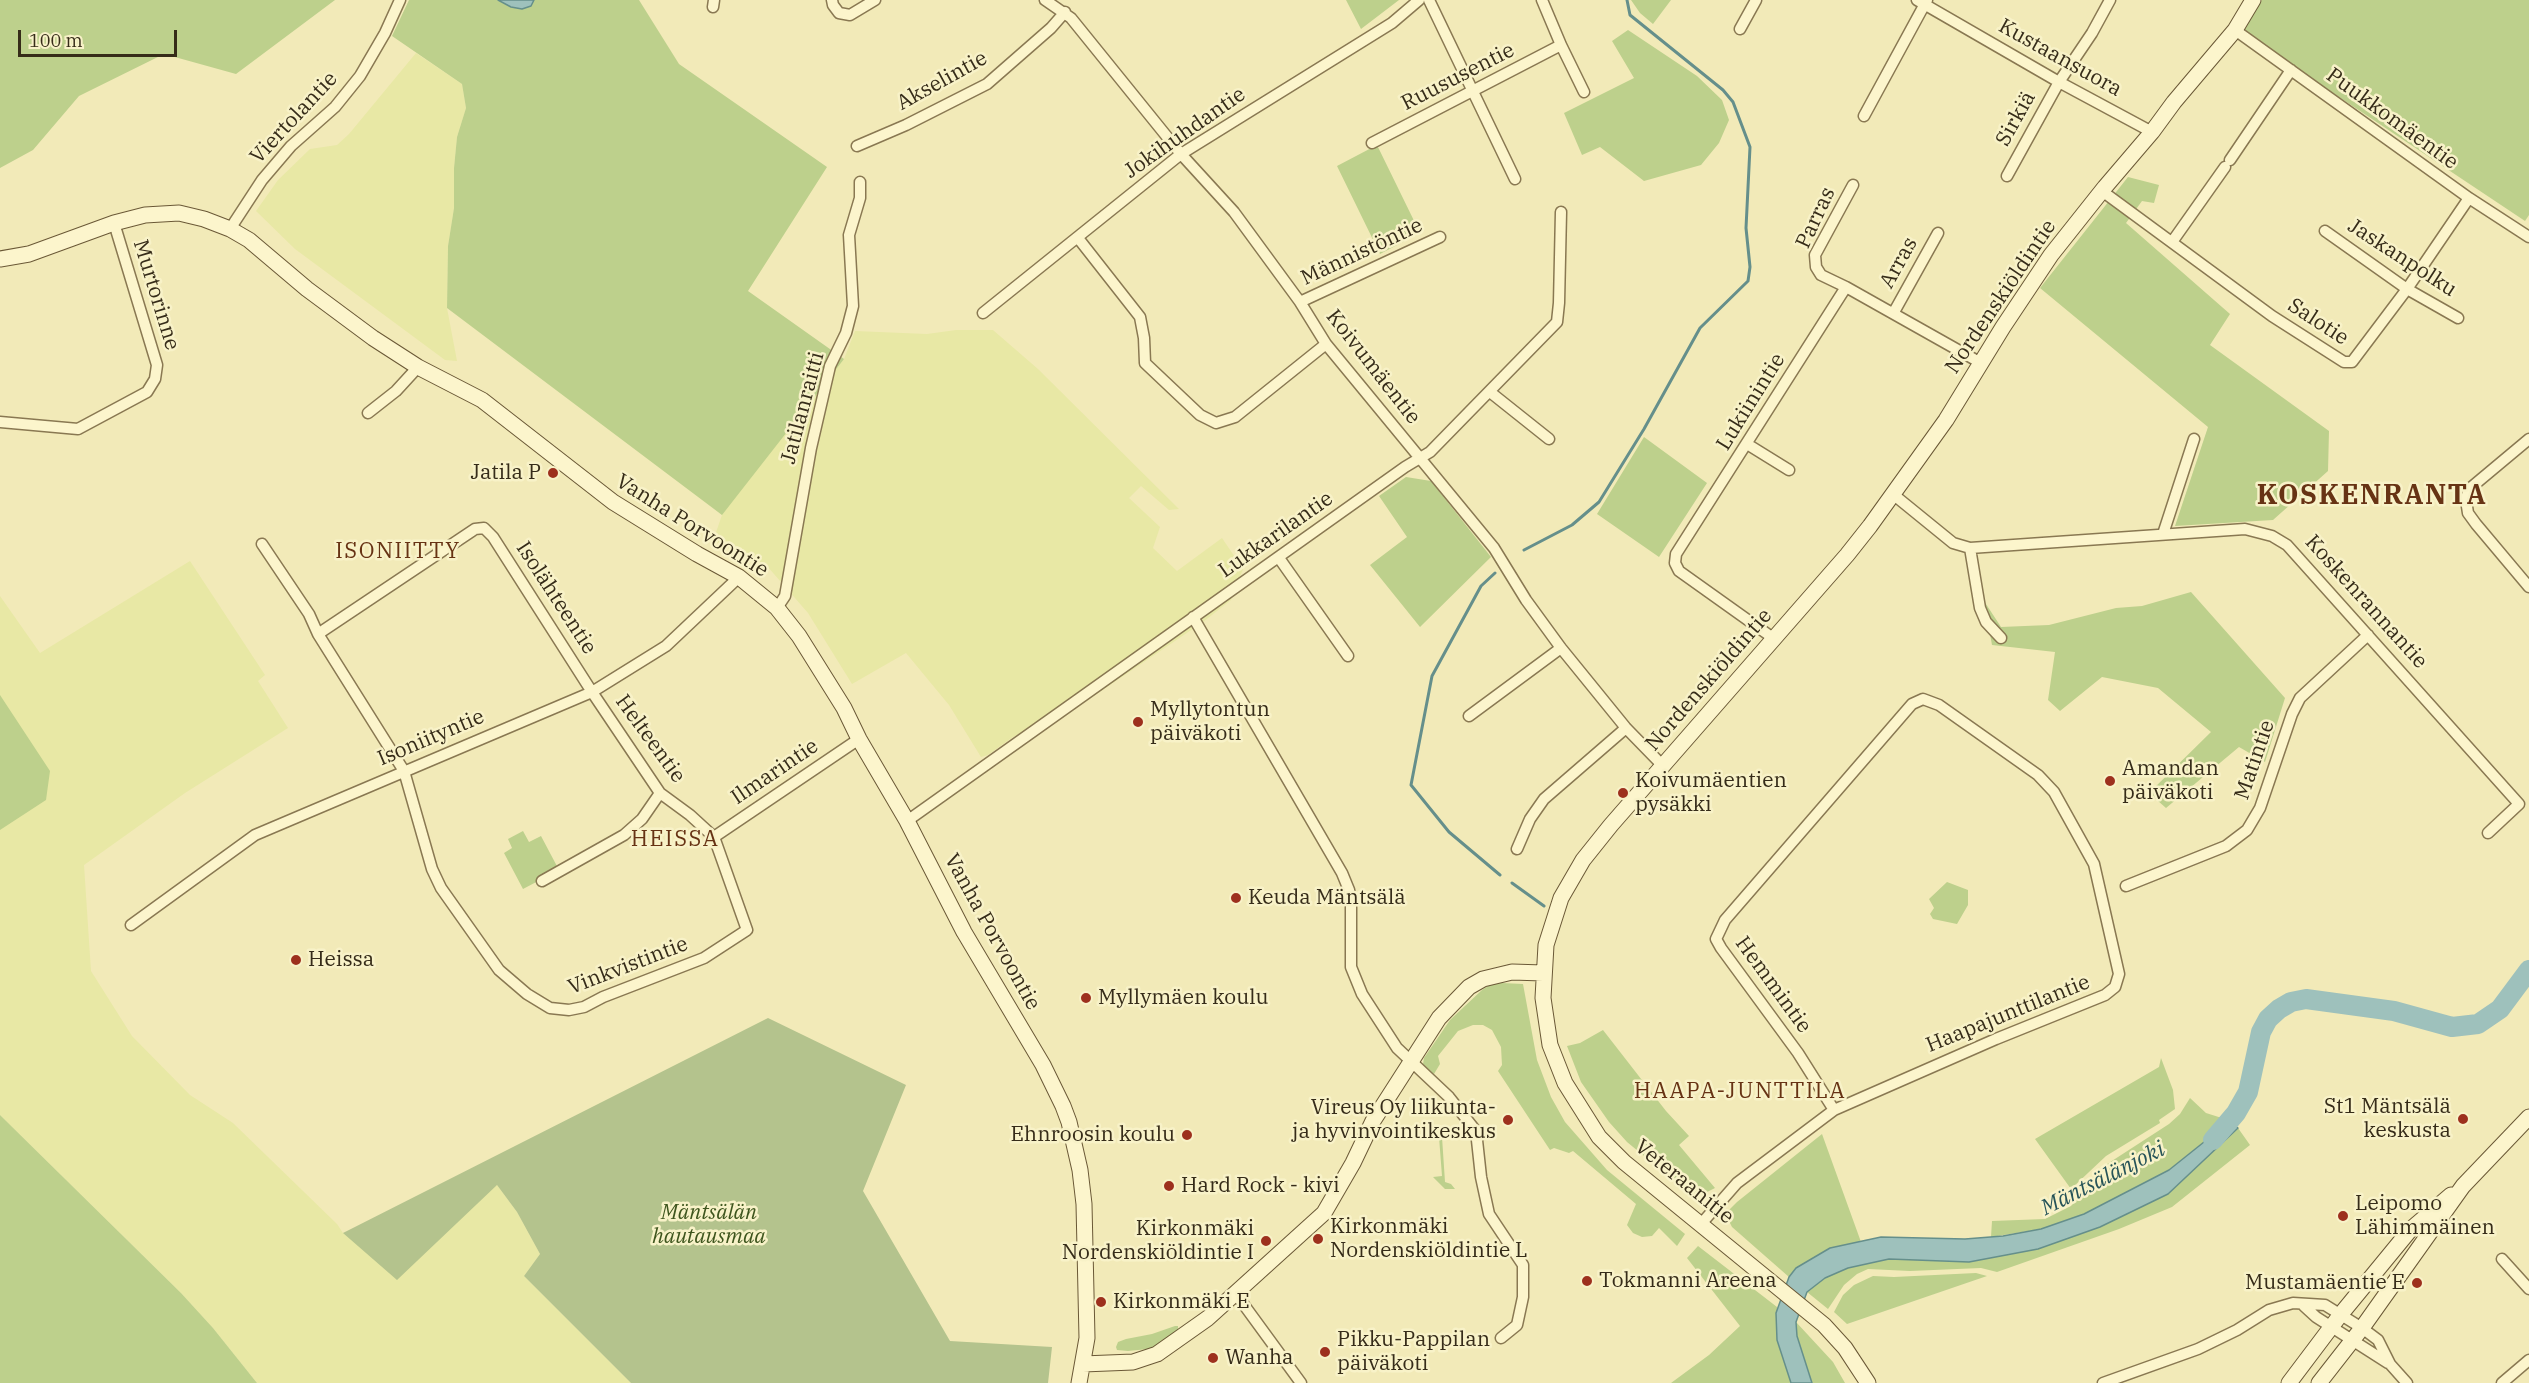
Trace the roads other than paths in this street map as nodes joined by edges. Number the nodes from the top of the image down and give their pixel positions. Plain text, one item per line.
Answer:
1 (400, 0) edge
2 (832, 0) edge
3 (875, 0) edge
4 (1046, 0) edge
5 (1419, 0) edge
6 (1429, 0) edge
7 (1542, 0) edge
8 (1756, 0) edge
9 (2110, 0) edge
10 (2253, 0) edge
11 (1923, 1) edge
12 (1065, 12) junction
13 (1740, 29) dead end
14 (2235, 30) junction
15 (1562, 45) junction
16 (2290, 70) junction
17 (2059, 82) junction
18 (1474, 90) junction
19 (1584, 92) dead end
20 (1864, 116) dead end
21 (2152, 132) junction
22 (1372, 143) dead end
23 (857, 146) dead end
24 (1182, 154) junction
25 (2007, 176) dead end
26 (1515, 178) dead end
27 (860, 182) dead end
28 (1853, 185) dead end
29 (2102, 191) junction
30 (2469, 198) junction
31 (1561, 212) dead end
32 (114, 223) junction
33 (230, 229) junction
34 (2325, 231) dead end
35 (1938, 232) dead end
36 (2528, 234) edge
37 (1440, 237) dead end
38 (1078, 238) junction
39 (2172, 242) junction
40 (0, 259) edge
41 (1846, 287) junction
42 (2406, 289) junction
43 (1300, 303) junction
44 (1894, 312) junction
45 (983, 313) dead end
46 (2458, 318) dead end
47 (1326, 344) junction
48 (1981, 363) junction
49 (418, 367) junction
50 (1490, 392) junction
51 (368, 413) dead end
52 (0, 422) edge
53 (1549, 439) dead end
54 (2194, 439) dead end
55 (2529, 439) edge
56 (1748, 444) junction
57 (1421, 458) junction
58 (1789, 470) dead end
59 (1894, 495) junction
60 (2163, 534) junction
61 (261, 544) dead end
62 (1970, 548) junction
63 (1279, 558) junction
64 (739, 577) junction
65 (2529, 587) edge
66 (777, 608) junction
67 (1193, 617) junction
68 (318, 634) junction
69 (2368, 635) junction
70 (1773, 638) junction
71 (2001, 638) dead end
72 (1561, 648) junction
73 (1348, 656) dead end
74 (592, 692) junction
75 (1923, 699) joint
76 (1469, 716) dead end
77 (1626, 728) junction
78 (859, 739) junction
79 (1664, 766) junction
80 (404, 771) junction
81 (660, 793) junction
82 (907, 821) junction
83 (2488, 832) dead end
84 (714, 837) junction
85 (1517, 849) dead end
86 (542, 881) dead end
87 (2126, 886) dead end
88 (130, 925) dead end
89 (747, 930) joint
90 (1543, 974) junction
91 (1410, 1062) junction
92 (1834, 1110) junction
93 (2529, 1117) edge
94 (2463, 1186) junction
95 (1701, 1224) junction
96 (2502, 1258) dead end
97 (2529, 1289) edge
98 (1236, 1294) junction
99 (2304, 1306) junction
100 (2341, 1314) junction
101 (2331, 1327) junction
102 (2357, 1334) junction
103 (1501, 1338) dead end
104 (2529, 1360) edge
105 (1083, 1364) junction
106 (1079, 1383) edge
107 (1301, 1383) edge
108 (1868, 1383) edge
109 (2103, 1383) edge
110 (2289, 1383) edge
111 (2319, 1383) edge
112 (2407, 1383) edge
113 (2502, 1383) edge

1 - 33 street, Viertolantie
2 - 3 street
4 - 12 street, Koivumäentie
5 - 24 street, Jokihuhdantie
6 - 18 street
7 - 15 street
8 - 13 street
9 - 17 street, Sirkiä
10 - 14 main road, Nordenskiöldintie
11 - 17 street, Kustaansuora
11 - 20 street
12 - 23 street, Akselintie
12 - 24 street, Koivumäentie
14 - 16 street, Puukkomäentie
14 - 21 main road, Nordenskiöldintie
15 - 18 street, Ruususentie
15 - 19 street
16 - 30 street, Puukkomäentie
16 - 39 street
17 - 21 street, Kustaansuora
17 - 25 street, Sirkiä
18 - 22 street, Ruususentie
18 - 26 street
21 - 29 main road, Nordenskiöldintie
24 - 38 street, Jokihuhdantie
24 - 43 street, Koivumäentie
27 - 66 street, Jatilanraitti
28 - 41 street, Parras
29 - 39 street, Salotie
29 - 48 main road, Nordenskiöldintie
30 - 36 street, Puukkomäentie
30 - 42 street, Salotie
31 - 50 street, Lukkarilantie
32 - 33 main road, Vanha Porvoontie
32 - 40 main road, Vanha Porvoontie
32 - 52 street, Murtorinne
33 - 49 main road, Vanha Porvoontie
34 - 42 street, Jaskanpolku
35 - 44 street, Arras
37 - 43 street, Männistöntie
38 - 45 street, Jokihuhdantie
38 - 47 street
39 - 42 street, Salotie
41 - 44 street
41 - 56 street, Lukiinintie
42 - 46 street, Jaskanpolku
43 - 47 street, Koivumäentie
44 - 48 street
47 - 57 street, Koivumäentie
48 - 59 main road, Nordenskiöldintie
49 - 51 street
49 - 64 main road, Vanha Porvoontie
50 - 53 street
50 - 57 street, Lukkarilantie
54 - 60 street
55 - 65 street
56 - 58 street
56 - 70 street, Lukiinintie
57 - 63 street, Lukkarilantie
57 - 72 street, Koivumäentie
59 - 62 street, Koskenrannantie
59 - 70 main road, Nordenskiöldintie
60 - 62 street, Koskenrannantie
60 - 69 street, Koskenrannantie
61 - 68 street, Vinkvistintie
62 - 71 street
63 - 67 street, Lukkarilantie
63 - 73 street
64 - 66 main road, Vanha Porvoontie
64 - 74 street, Isoniityntie
66 - 78 main road, Vanha Porvoontie
67 - 82 street, Lukkarilantie
67 - 91 street
68 - 74 street, Isolähteentie
68 - 80 street, Vinkvistintie
69 - 83 street, Koskenrannantie
69 - 87 street, Matintie
70 - 79 main road, Nordenskiöldintie
72 - 76 street
72 - 77 street, Koivumäentie
74 - 80 street, Isoniityntie
74 - 81 street, Helteentie
75 - 92 street, Hemmintie
75 - 92 street, Haapajunttilantie
77 - 79 street, Koivumäentie
77 - 85 street
78 - 82 main road, Vanha Porvoontie
78 - 84 street, Ilmarintie
79 - 90 main road, Nordenskiöldintie
80 - 88 street, Isoniityntie
80 - 89 street, Vinkvistintie
81 - 84 street, Helteentie
81 - 86 street
82 - 105 main road, Vanha Porvoontie
84 - 89 street, Helteentie
90 - 91 main road
90 - 95 main road, Veteraanitie
91 - 98 main road
91 - 103 street
92 - 95 street, Haapajunttilantie
93 - 94 main road
94 - 100 main road
94 - 102 main road
95 - 108 main road, Veteraanitie
96 - 97 street
98 - 105 main road
98 - 107 street
99 - 100 street
99 - 101 street
99 - 109 street
100 - 101 main road
100 - 102 street
101 - 102 street
101 - 110 main road
102 - 111 main road
102 - 112 street
104 - 113 street
105 - 106 main road, Vanha Porvoontie

